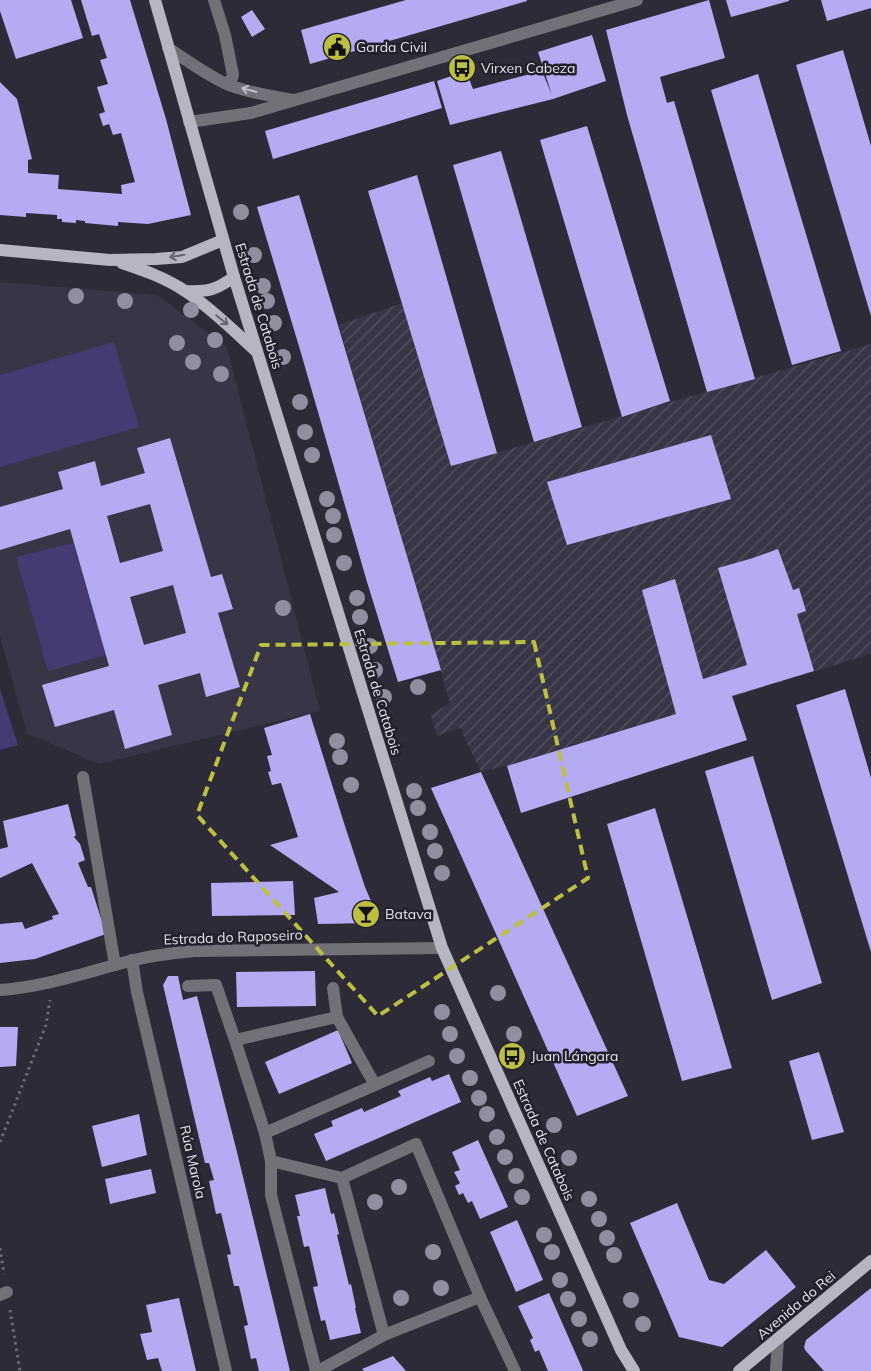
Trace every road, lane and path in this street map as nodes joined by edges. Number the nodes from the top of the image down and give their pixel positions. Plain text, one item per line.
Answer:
1 (155, 0) edge
2 (214, 0) edge
3 (637, 0) edge
4 (168, 48) junction
5 (229, 85) junction
6 (296, 100) junction
7 (189, 122) junction
8 (223, 240) junction
9 (0, 250) edge
10 (110, 260) junction
11 (234, 277) junction
12 (186, 291) junction
13 (257, 352) junction
14 (83, 777) dead end
15 (442, 948) junction
16 (132, 960) junction
17 (115, 965) junction
18 (53, 982) junction
19 (188, 986) dead end
20 (333, 988) dead end
21 (0, 990) edge
22 (337, 1017) junction
23 (235, 1040) junction
24 (429, 1061) dead end
25 (375, 1085) junction
26 (265, 1133) junction
27 (0, 1142) edge
28 (271, 1161) junction
29 (342, 1178) junction
30 (871, 1261) edge
31 (480, 1297) junction
32 (384, 1335) junction
33 (778, 1339) junction
34 (226, 1371) edge
35 (317, 1371) edge
36 (515, 1371) edge
37 (634, 1371) edge
38 (739, 1371) edge
39 (776, 1371) edge

1 - 4 main road, Estrada de Catabois
2 - 5 street
3 - 6 street
4 - 5 street
4 - 7 main road, Estrada de Catabois
6 -> 5 street
6 - 7 street
7 - 8 main road, Estrada de Catabois
8 -> 10 main road
8 - 11 main road, Estrada de Catabois
9 - 10 main road
10 - 12 main road
11 - 12 main road
11 - 13 main road, Estrada de Catabois
12 -> 13 main road
13 - 15 main road, Estrada de Catabois
14 - 17 street
15 - 16 street, Estrada do Raposeiro
15 - 37 main road, Estrada de Catabois
16 - 17 street, Estrada do Raposeiro
16 - 34 street, Rúa Marola
17 - 18 street, Estrada do Raposeiro
18 - 21 street, Estrada do Raposeiro
18 - 27 path
19 - 23 street
20 - 22 street
22 - 23 street
22 - 25 street
23 - 26 street
24 - 25 street
25 - 26 street
26 - 28 street
28 - 29 street
28 - 35 street
29 - 31 street
29 - 32 street
30 - 33 main road, Avenida do Rei
31 - 32 street
31 - 36 street
32 - 35 street
33 - 38 main road, Avenida do Rei
33 - 39 street

